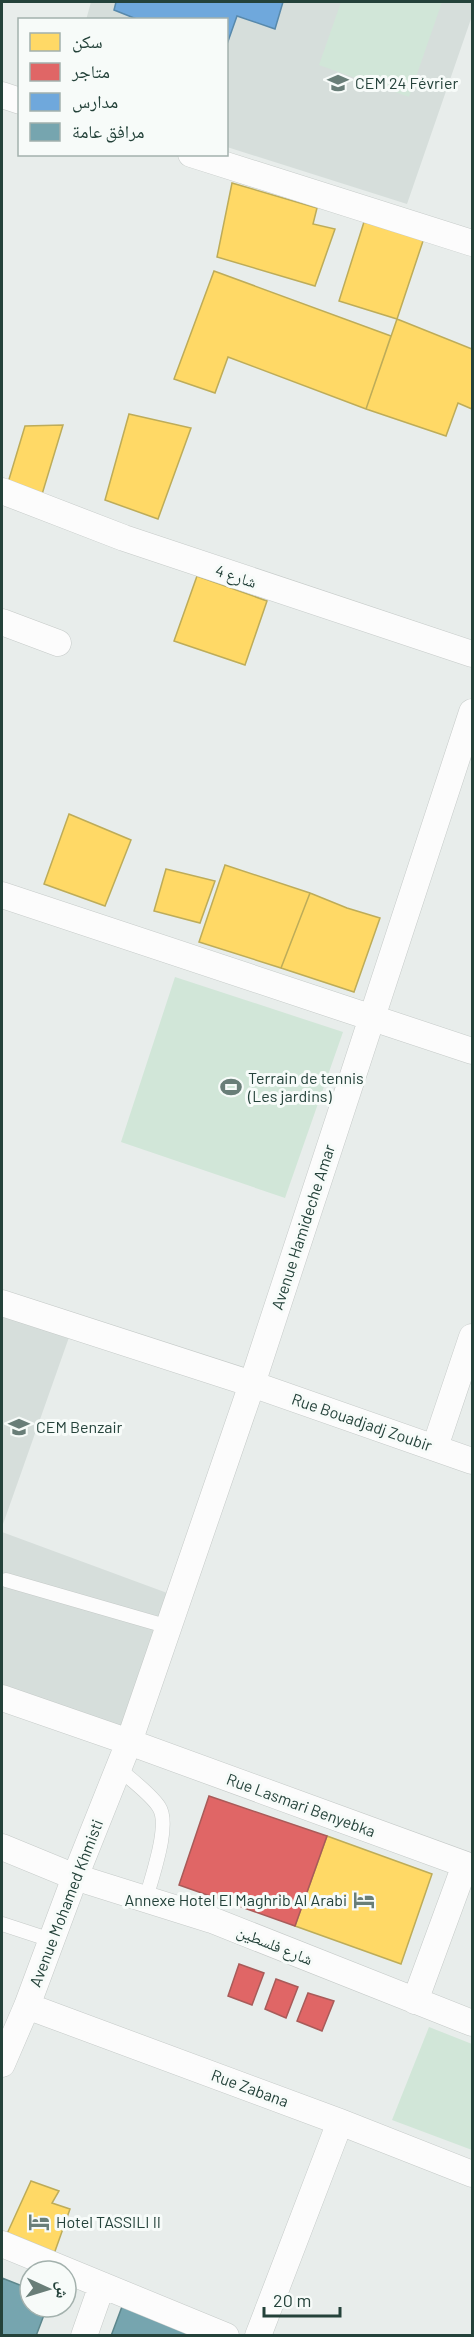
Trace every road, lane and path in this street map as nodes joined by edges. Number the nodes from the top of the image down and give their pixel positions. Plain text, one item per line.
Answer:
1 (2, 95) edge
2 (18, 100) edge
3 (197, 156) edge
4 (472, 243) edge
5 (2, 491) edge
6 (2, 622) edge
7 (57, 643) dead end
8 (472, 654) edge
9 (472, 712) edge
10 (2, 895) edge
11 (371, 1018) junction
12 (472, 1051) edge
13 (2, 1303) edge
14 (472, 1337) edge
15 (252, 1384) junction
16 (435, 1447) junction
17 (472, 1461) edge
18 (6, 1580) dead end
19 (169, 1627) junction
20 (2, 1698) edge
21 (129, 1742) junction
22 (118, 1768) junction
23 (2, 1847) edge
24 (469, 1866) edge
25 (75, 1877) junction
26 (146, 1899) junction
27 (2, 1924) edge
28 (51, 1940) junction
29 (415, 2001) junction
30 (27, 2006) junction
31 (472, 2024) edge
32 (2, 2064) edge
33 (340, 2122) junction
34 (472, 2174) edge
35 (2, 2244) edge
36 (102, 2285) junction
37 (84, 2336) edge
38 (226, 2336) edge
39 (258, 2336) edge

1 - 2 street
3 - 4 street
5 - 8 street, شارع 4
6 - 7 street
9 - 11 street, Avenue Hamideche Amar
10 - 11 street
11 - 12 street
11 - 15 street, Avenue Hamideche Amar
13 - 15 street, Rue Bouadjadj Zoubir
14 - 16 street
15 - 16 street, Rue Bouadjadj Zoubir
15 - 19 street, Avenue Hamideche Amar
16 - 17 street, Rue Bouadjadj Zoubir
18 - 19 lane
19 - 21 street, Avenue Hamideche Amar
20 - 21 street, Rue Lasmari Benyebka
21 - 22 street, Avenue Mohamed Khmisti
21 - 24 street, Rue Lasmari Benyebka
22 - 25 street, Avenue Mohamed Khmisti
22 - 26 lane
23 - 25 street, شارع فلسطين
24 - 29 street
25 - 26 street, شارع فلسطين
25 - 28 street, Avenue Mohamed Khmisti
26 - 29 street, شارع فلسطين
27 - 28 lane
28 - 30 street, Avenue Mohamed Khmisti
29 - 31 street, شارع فلسطين
30 - 32 street, Avenue Mohamed Khmisti
30 - 33 street, Rue Zabana
33 - 34 street, Rue Zabana
33 - 39 street
35 - 36 street
36 - 37 street
36 - 38 street

